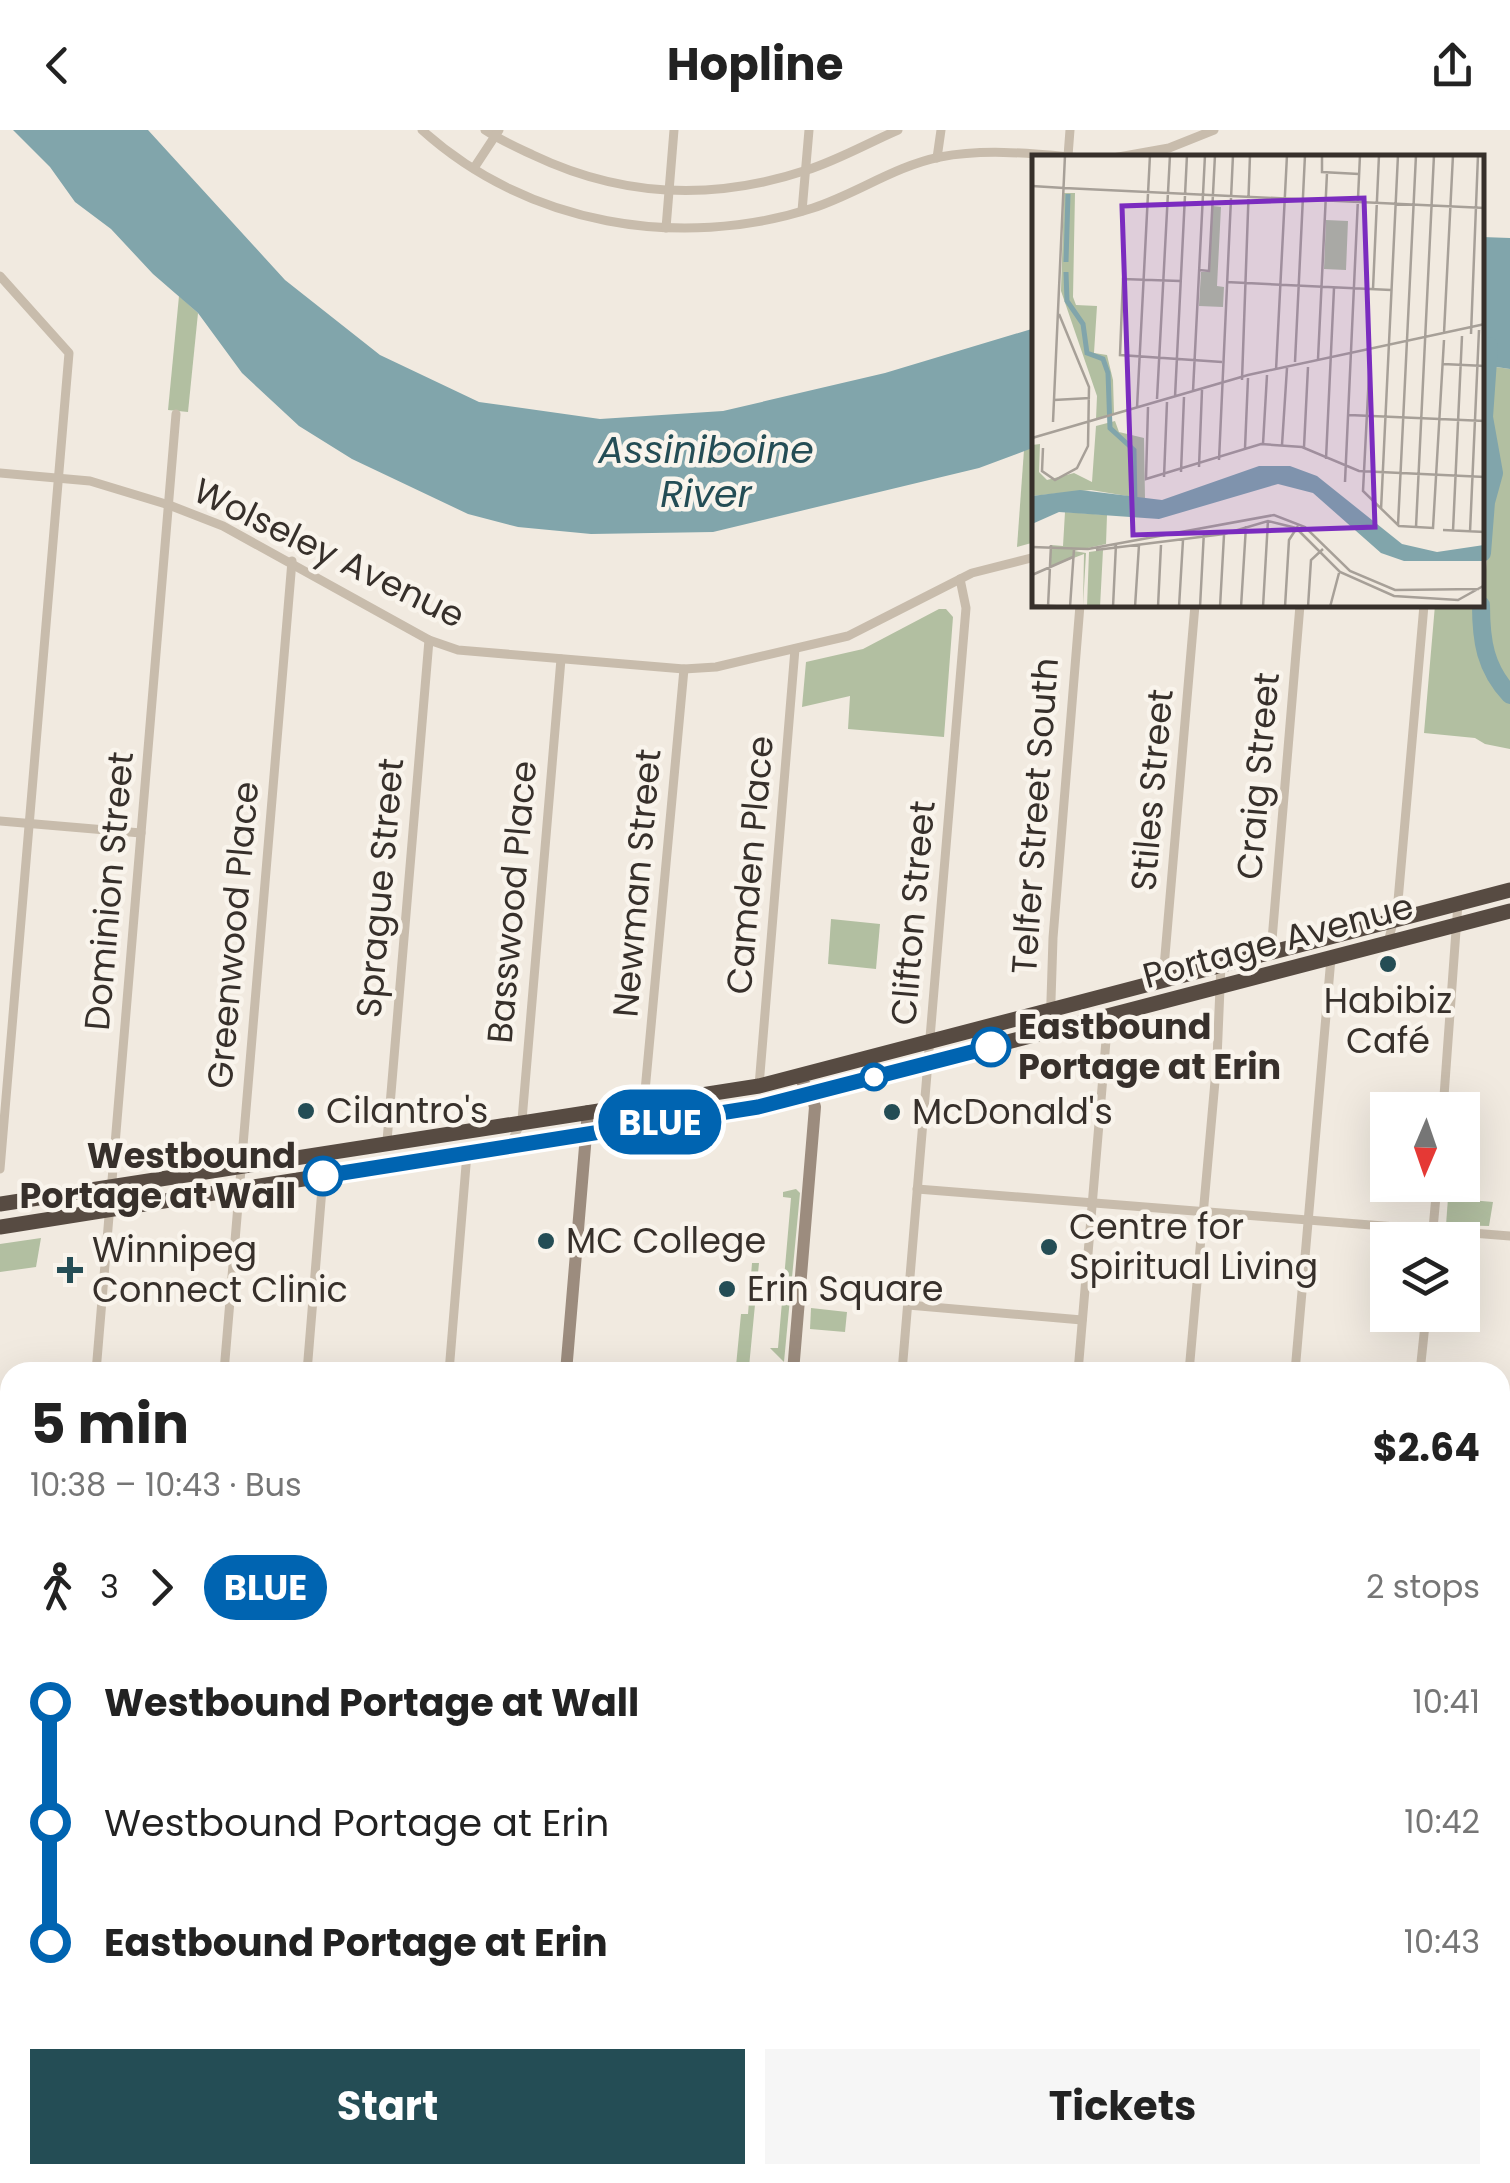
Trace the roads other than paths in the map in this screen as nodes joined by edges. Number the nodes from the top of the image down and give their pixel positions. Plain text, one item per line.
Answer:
1 (422, 130) edge
2 (485, 130) edge
3 (674, 130) edge
4 (809, 130) edge
5 (898, 130) edge
6 (940, 130) edge
7 (1070, 130) edge
8 (1214, 130) edge
9 (1199, 133) edge
10 (497, 134) edge
11 (1047, 155) edge
12 (1068, 155) edge
13 (1131, 155) edge
14 (937, 158) junction
15 (474, 168) junction
16 (806, 171) junction
17 (669, 192) junction
18 (802, 212) junction
19 (666, 228) junction
20 (0, 276) edge
21 (176, 414) dead end
22 (0, 473) edge
23 (58, 478) junction
24 (169, 505) junction
25 (1032, 557) edge
26 (292, 562) junction
27 (960, 579) junction
28 (1080, 608) edge
29 (1195, 608) edge
30 (1300, 608) edge
31 (1424, 608) edge
32 (429, 640) junction
33 (795, 649) junction
34 (561, 660) junction
35 (684, 668) junction
36 (0, 820) edge
37 (28, 822) junction
38 (141, 833) junction
39 (1510, 890) edge
40 (1458, 903) junction
41 (1510, 911) edge
42 (1393, 920) junction
43 (1458, 925) junction
44 (1388, 943) junction
45 (1270, 952) junction
46 (1331, 958) junction
47 (1221, 964) junction
48 (1163, 979) junction
49 (1221, 986) junction
50 (1048, 1010) junction
51 (1108, 1017) junction
52 (1050, 1032) junction
53 (930, 1041) junction
54 (927, 1063) junction
55 (798, 1076) junction
56 (760, 1086) junction
57 (1445, 1092) edge
58 (811, 1093) junction
59 (644, 1102) junction
60 (588, 1111) junction
61 (522, 1120) junction
62 (586, 1133) junction
63 (386, 1142) junction
64 (509, 1146) junction
65 (326, 1152) junction
66 (467, 1154) junction
67 (241, 1167) junction
68 (0, 1169) edge
69 (323, 1176) junction
70 (112, 1188) junction
71 (239, 1190) junction
72 (918, 1190) junction
73 (0, 1204) edge
74 (1094, 1204) junction
75 (110, 1210) junction
76 (1202, 1211) junction
77 (1308, 1220) junction
78 (0, 1227) edge
79 (1370, 1227) edge
80 (1480, 1236) edge
81 (1510, 1236) edge
82 (908, 1305) junction
83 (1082, 1320) junction
84 (1424, 1332) edge
85 (97, 1362) edge
86 (225, 1362) edge
87 (309, 1362) edge
88 (450, 1362) edge
89 (567, 1362) edge
90 (795, 1362) edge
91 (903, 1362) edge
92 (1079, 1362) edge
93 (1189, 1362) edge
94 (1297, 1362) edge
95 (1421, 1362) edge

1 - 15 street
2 - 10 street
3 - 17 street
4 - 16 street
5 - 16 street
6 - 14 street
7 - 12 street
8 - 9 street
9 - 13 street
10 - 15 street
10 - 17 street
11 - 14 street
14 - 18 street
15 - 19 street
16 - 17 street
16 - 18 street
17 - 19 street
18 - 19 street
20 - 23 street
21 - 24 street, Dominion Street
22 - 23 street, Wolseley Avenue
23 - 24 street, Wolseley Avenue
23 - 37 street
24 - 26 street, Wolseley Avenue
24 - 38 street, Dominion Street
25 - 27 street, Wolseley Avenue
26 - 32 street, Wolseley Avenue
26 - 67 street, Greenwood Place
27 - 33 street, Wolseley Avenue
27 - 53 street, Clifton Street
28 - 50 street, Telfer Street South
29 - 48 street, Stiles Street
30 - 45 street, Craig Street
31 - 42 street
32 - 34 street, Wolseley Avenue
32 - 63 street, Sprague Street
33 - 35 street, Wolseley Avenue
33 - 56 street, Camden Place
34 - 35 street, Wolseley Avenue
34 - 61 street, Basswood Place
35 - 59 street, Newman Street
36 - 37 street
37 - 38 street
37 - 68 street
38 - 70 street, Dominion Street
39 - 40 highway, Portage Avenue
40 - 42 highway, Portage Avenue
40 - 43 street
41 - 43 highway, Portage Avenue
42 - 44 street
42 - 45 highway, Portage Avenue
43 - 44 highway, Portage Avenue
43 - 57 street
44 - 46 highway, Portage Avenue
45 - 47 highway, Portage Avenue
46 - 49 highway, Portage Avenue
46 - 77 street
47 - 48 highway, Portage Avenue
47 - 49 street
48 - 50 highway, Portage Avenue
49 - 51 highway, Portage Avenue
49 - 76 street
50 - 52 street, Telfer Street South
50 - 53 highway, Portage Avenue
51 - 52 highway, Portage Avenue
51 - 74 street
52 - 54 highway, Portage Avenue
53 - 54 street, Clifton Street
53 - 55 highway, Portage Avenue
54 - 58 highway, Portage Avenue
54 - 72 street, Clifton Street
55 - 56 highway, Portage Avenue
55 - 58 main road
56 - 59 highway, Portage Avenue
58 - 62 highway, Portage Avenue
58 - 90 main road
59 - 60 highway, Portage Avenue
60 - 61 highway, Portage Avenue
60 - 62 main road
61 - 63 highway, Portage Avenue
61 - 64 street, Basswood Place
62 - 64 highway, Portage Avenue
62 - 89 main road
63 - 65 highway, Portage Avenue
64 - 66 highway, Portage Avenue
65 - 67 highway, Portage Avenue
65 - 69 street
66 - 69 highway, Portage Avenue
66 - 88 street
67 - 70 highway, Portage Avenue
67 - 71 street, Greenwood Place
69 - 71 highway, Portage Avenue
69 - 87 street
70 - 73 highway, Portage Avenue
70 - 75 street, Dominion Street
71 - 75 highway, Portage Avenue
71 - 86 street, Greenwood Place
72 - 74 street
72 - 82 street, Clifton Street
74 - 76 street
74 - 83 street
75 - 78 highway, Portage Avenue
75 - 85 street, Dominion Street
76 - 77 street
76 - 93 street
77 - 79 street
77 - 94 street
80 - 81 street
82 - 83 street
82 - 91 street, Clifton Street
83 - 92 street
84 - 95 street

